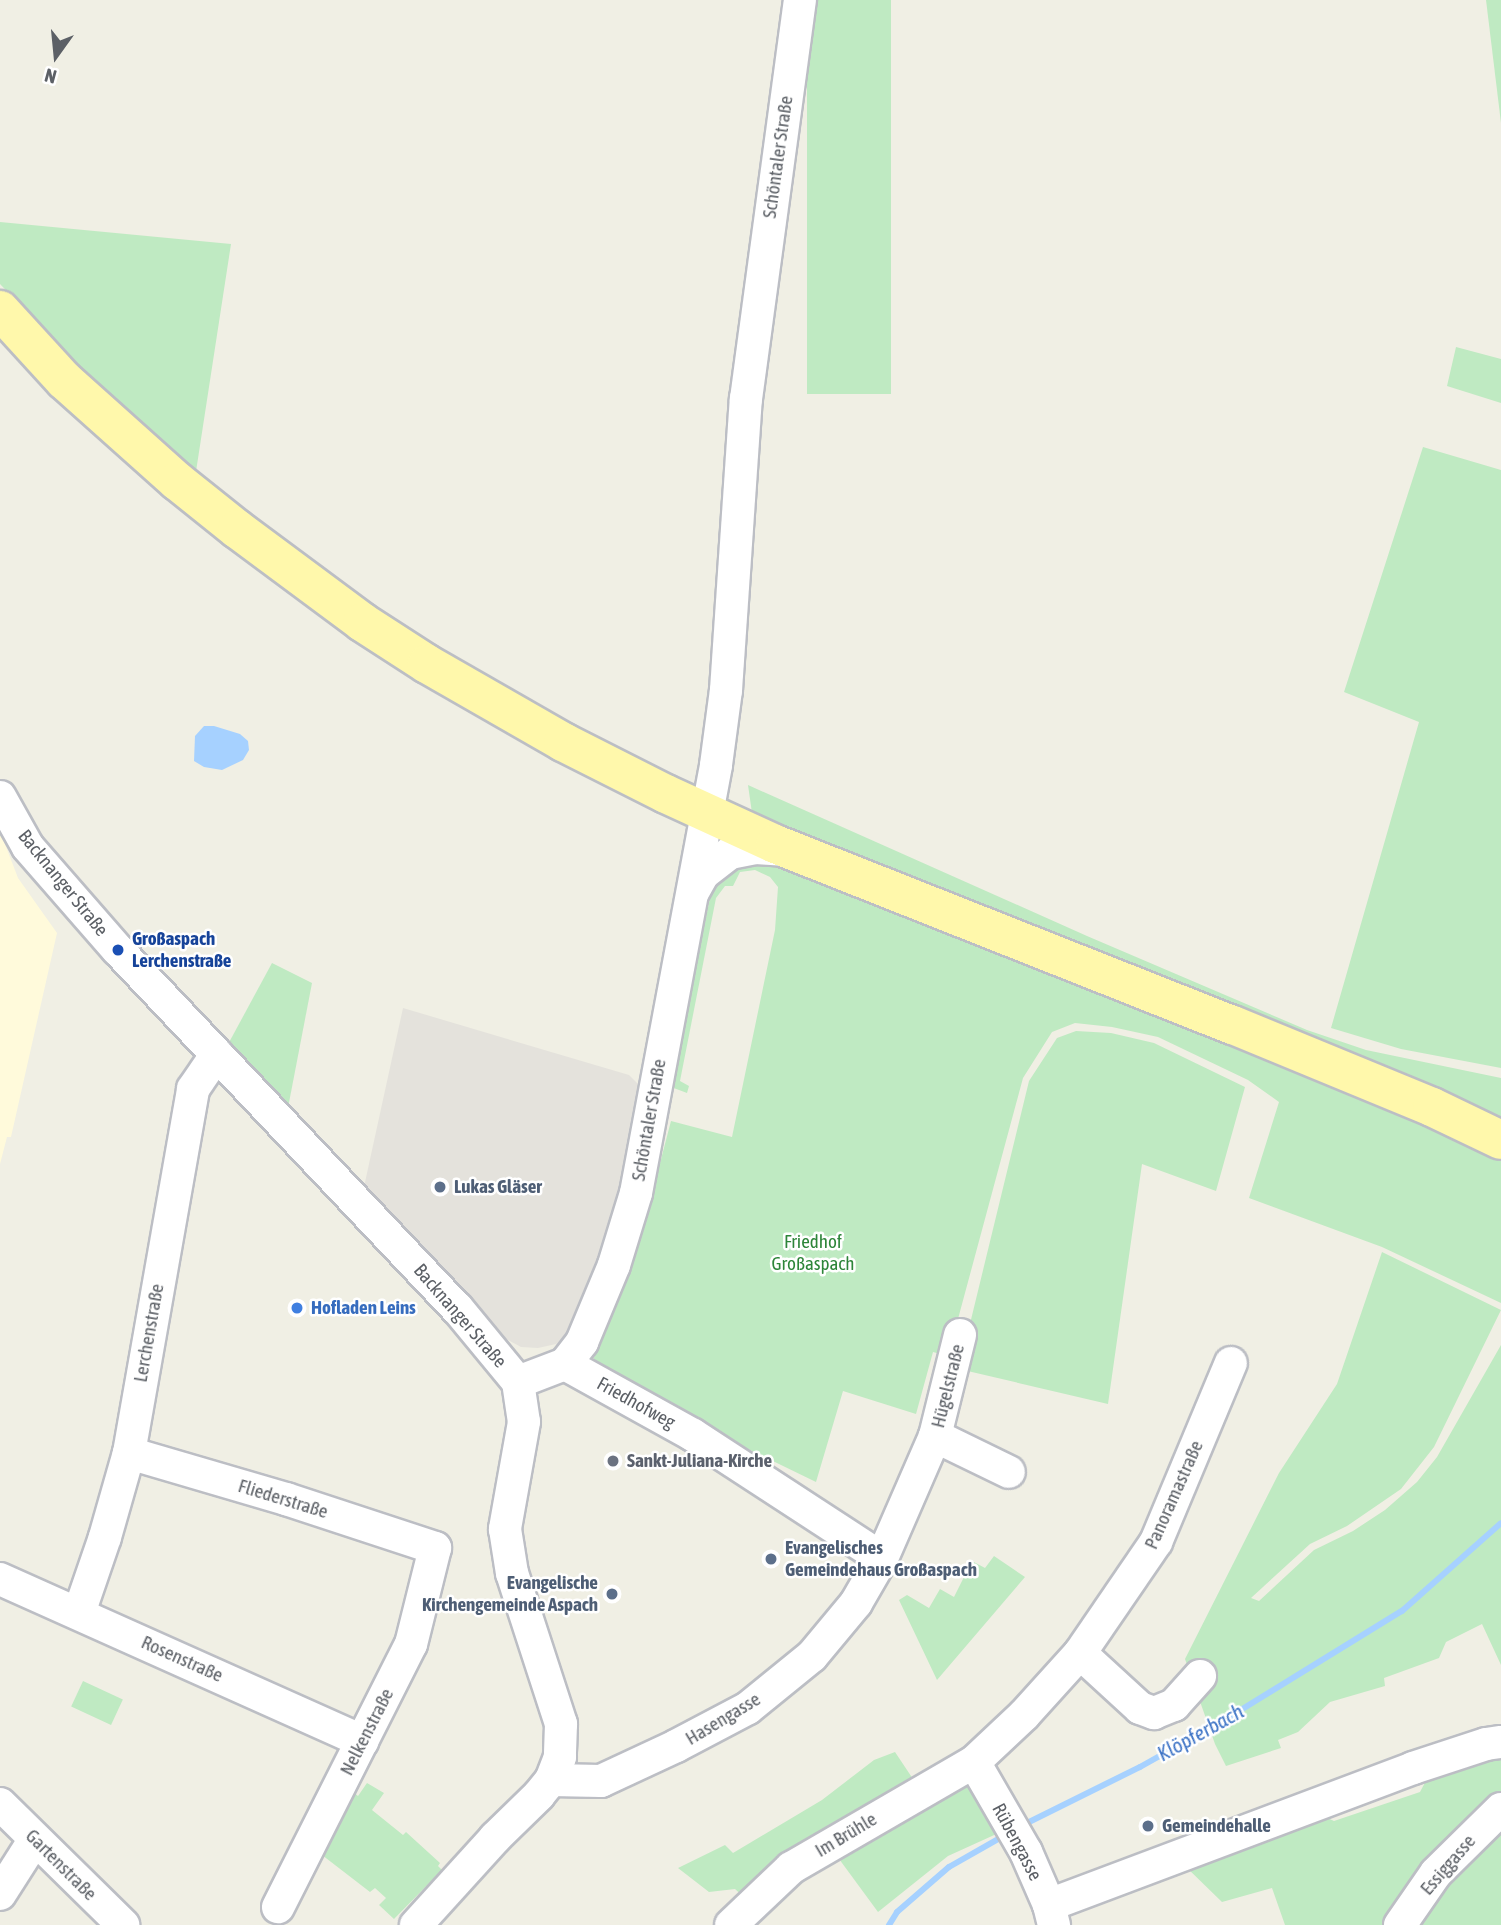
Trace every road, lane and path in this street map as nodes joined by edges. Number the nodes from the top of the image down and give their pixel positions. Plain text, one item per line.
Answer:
1 (800, 0) edge
2 (0, 310) edge
3 (0, 797) edge
4 (706, 813) junction
5 (800, 854) junction
6 (692, 897) junction
7 (217, 1054) junction
8 (1501, 1140) edge
9 (960, 1335) dead end
10 (1231, 1363) dead end
11 (565, 1364) junction
12 (517, 1382) junction
13 (935, 1436) junction
14 (129, 1453) junction
15 (1009, 1472) dead end
16 (435, 1548) joint
17 (881, 1558) junction
18 (0, 1579) edge
19 (79, 1613) junction
20 (1080, 1653) junction
21 (1199, 1676) dead end
22 (362, 1741) junction
23 (1501, 1742) edge
24 (974, 1762) junction
25 (551, 1780) junction
26 (0, 1804) edge
27 (1501, 1809) edge
28 (35, 1839) junction
29 (0, 1894) edge
30 (278, 1907) dead end
31 (1052, 1915) edge
32 (123, 1925) edge
33 (416, 1925) edge
34 (732, 1925) edge
35 (1399, 1925) edge

1 - 4 street, Schöntaler Straße
2 - 4 main road
3 - 7 street, Backnanger Straße
4 - 5 main road
4 - 6 street, Schöntaler Straße
5 - 6 street
5 - 8 main road
6 - 11 street, Schöntaler Straße
7 - 12 street, Backnanger Straße
7 - 14 street, Lerchenstraße
9 - 13 street, Hügelstraße
10 - 20 street, Panoramastraße
11 - 12 street
11 - 17 street, Friedhofweg
12 - 25 street, Backnanger Straße
13 - 15 street, Hügelstraße
13 - 17 street, Hügelstraße
14 - 16 street, Fliederstraße
14 - 19 street, Lerchenstraße
16 - 22 street, Nelkenstraße
17 - 25 street, Hasengasse
18 - 19 street, Rosenstraße
19 - 22 street, Rosenstraße
20 - 21 street
20 - 24 street, Panoramastraße
22 - 30 street, Nelkenstraße
23 - 31 street
24 - 31 street, Rübengasse
24 - 34 street, Im Brühle
25 - 33 street, Backnanger Straße
26 - 28 street, Gartenstraße
27 - 35 street, Essiggasse
28 - 29 street
28 - 32 street, Gartenstraße

